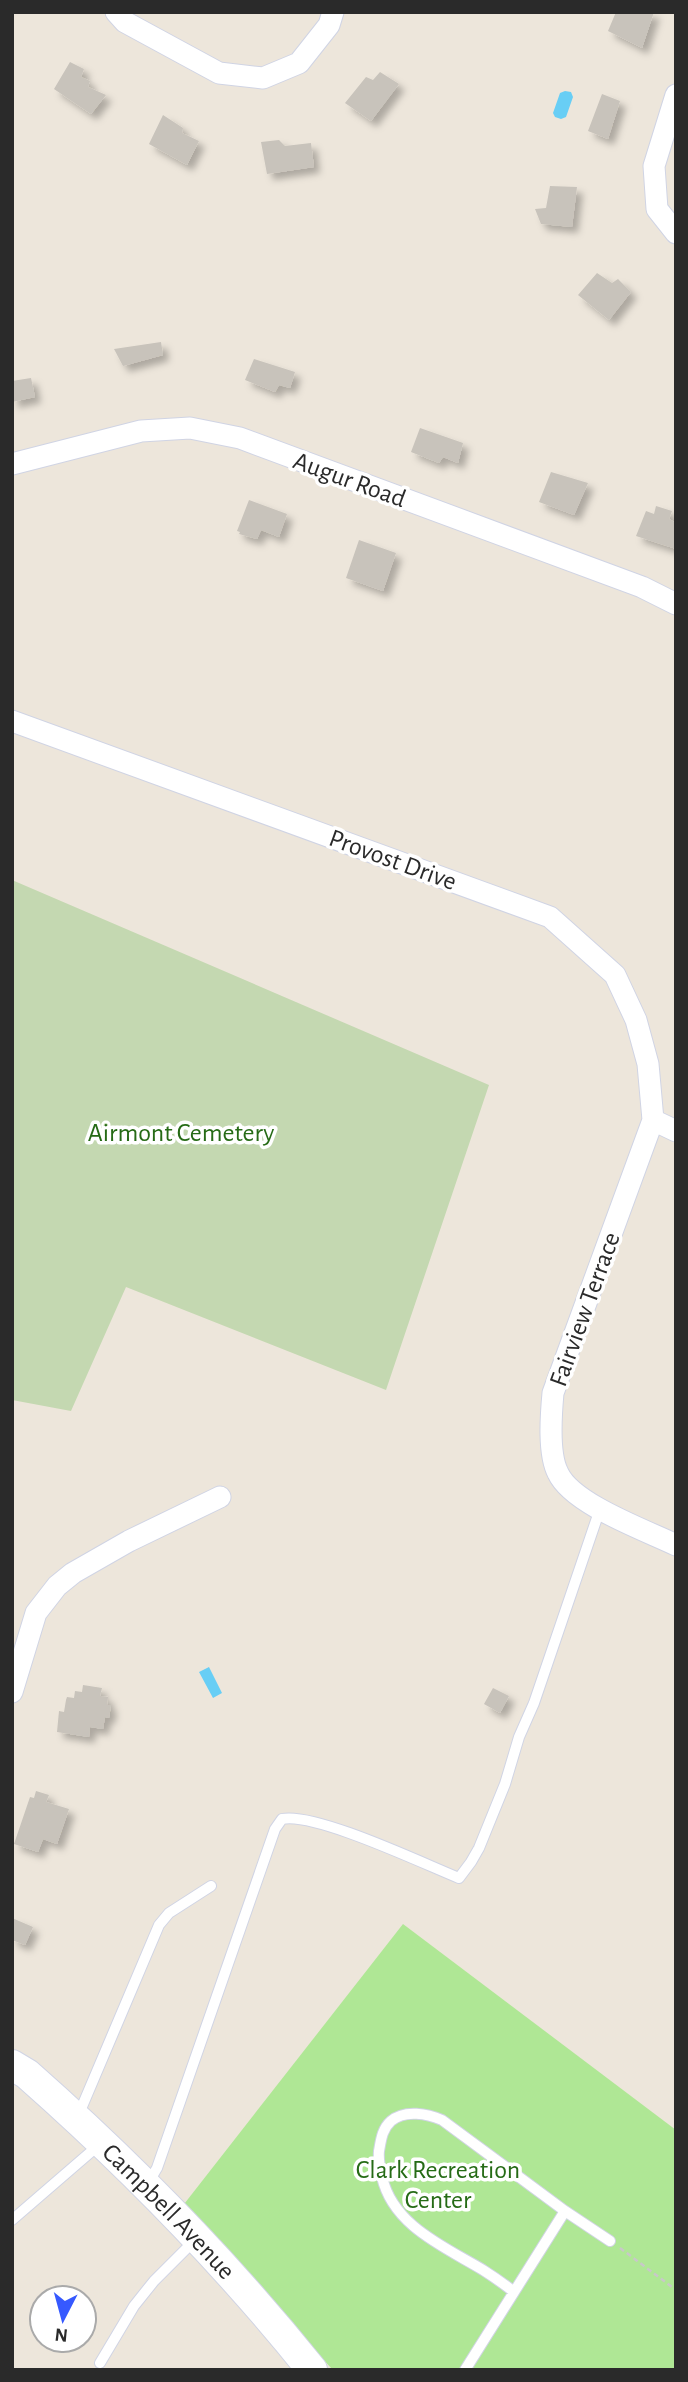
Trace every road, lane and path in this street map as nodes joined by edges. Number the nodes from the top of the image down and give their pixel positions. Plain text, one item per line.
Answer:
1 (116, 12) edge
2 (333, 12) edge
3 (676, 95) edge
4 (676, 233) edge
5 (12, 464) edge
6 (676, 604) edge
7 (12, 721) edge
8 (653, 1120) junction
9 (676, 1131) edge
10 (220, 1497) dead end
11 (600, 1509) junction
12 (676, 1545) edge
13 (12, 1692) edge
14 (211, 1886) dead end
15 (12, 2065) edge
16 (77, 2118) junction
17 (102, 2143) junction
18 (146, 2187) junction
19 (565, 2211) junction
20 (12, 2220) edge
21 (196, 2239) junction
22 (610, 2241) joint
23 (676, 2290) edge
24 (514, 2292) junction
25 (100, 2363) dead end
26 (312, 2370) edge
27 (464, 2370) edge

1 - 2 street
3 - 4 street
5 - 6 street, Augur Road
7 - 8 street, Provost Drive
8 - 9 street
8 - 11 street, Fairview Terrace
10 - 13 street
11 - 12 street, Fairview Terrace
11 - 18 lane
14 - 16 lane
15 - 16 street, Campbell Avenue
16 - 17 street, Campbell Avenue
17 - 18 street, Campbell Avenue
17 - 20 lane
18 - 21 street, Campbell Avenue
19 - 22 lane
19 - 24 lane
19 - 24 lane
21 - 25 lane
21 - 26 street, Campbell Avenue
22 - 23 path
24 - 27 lane

